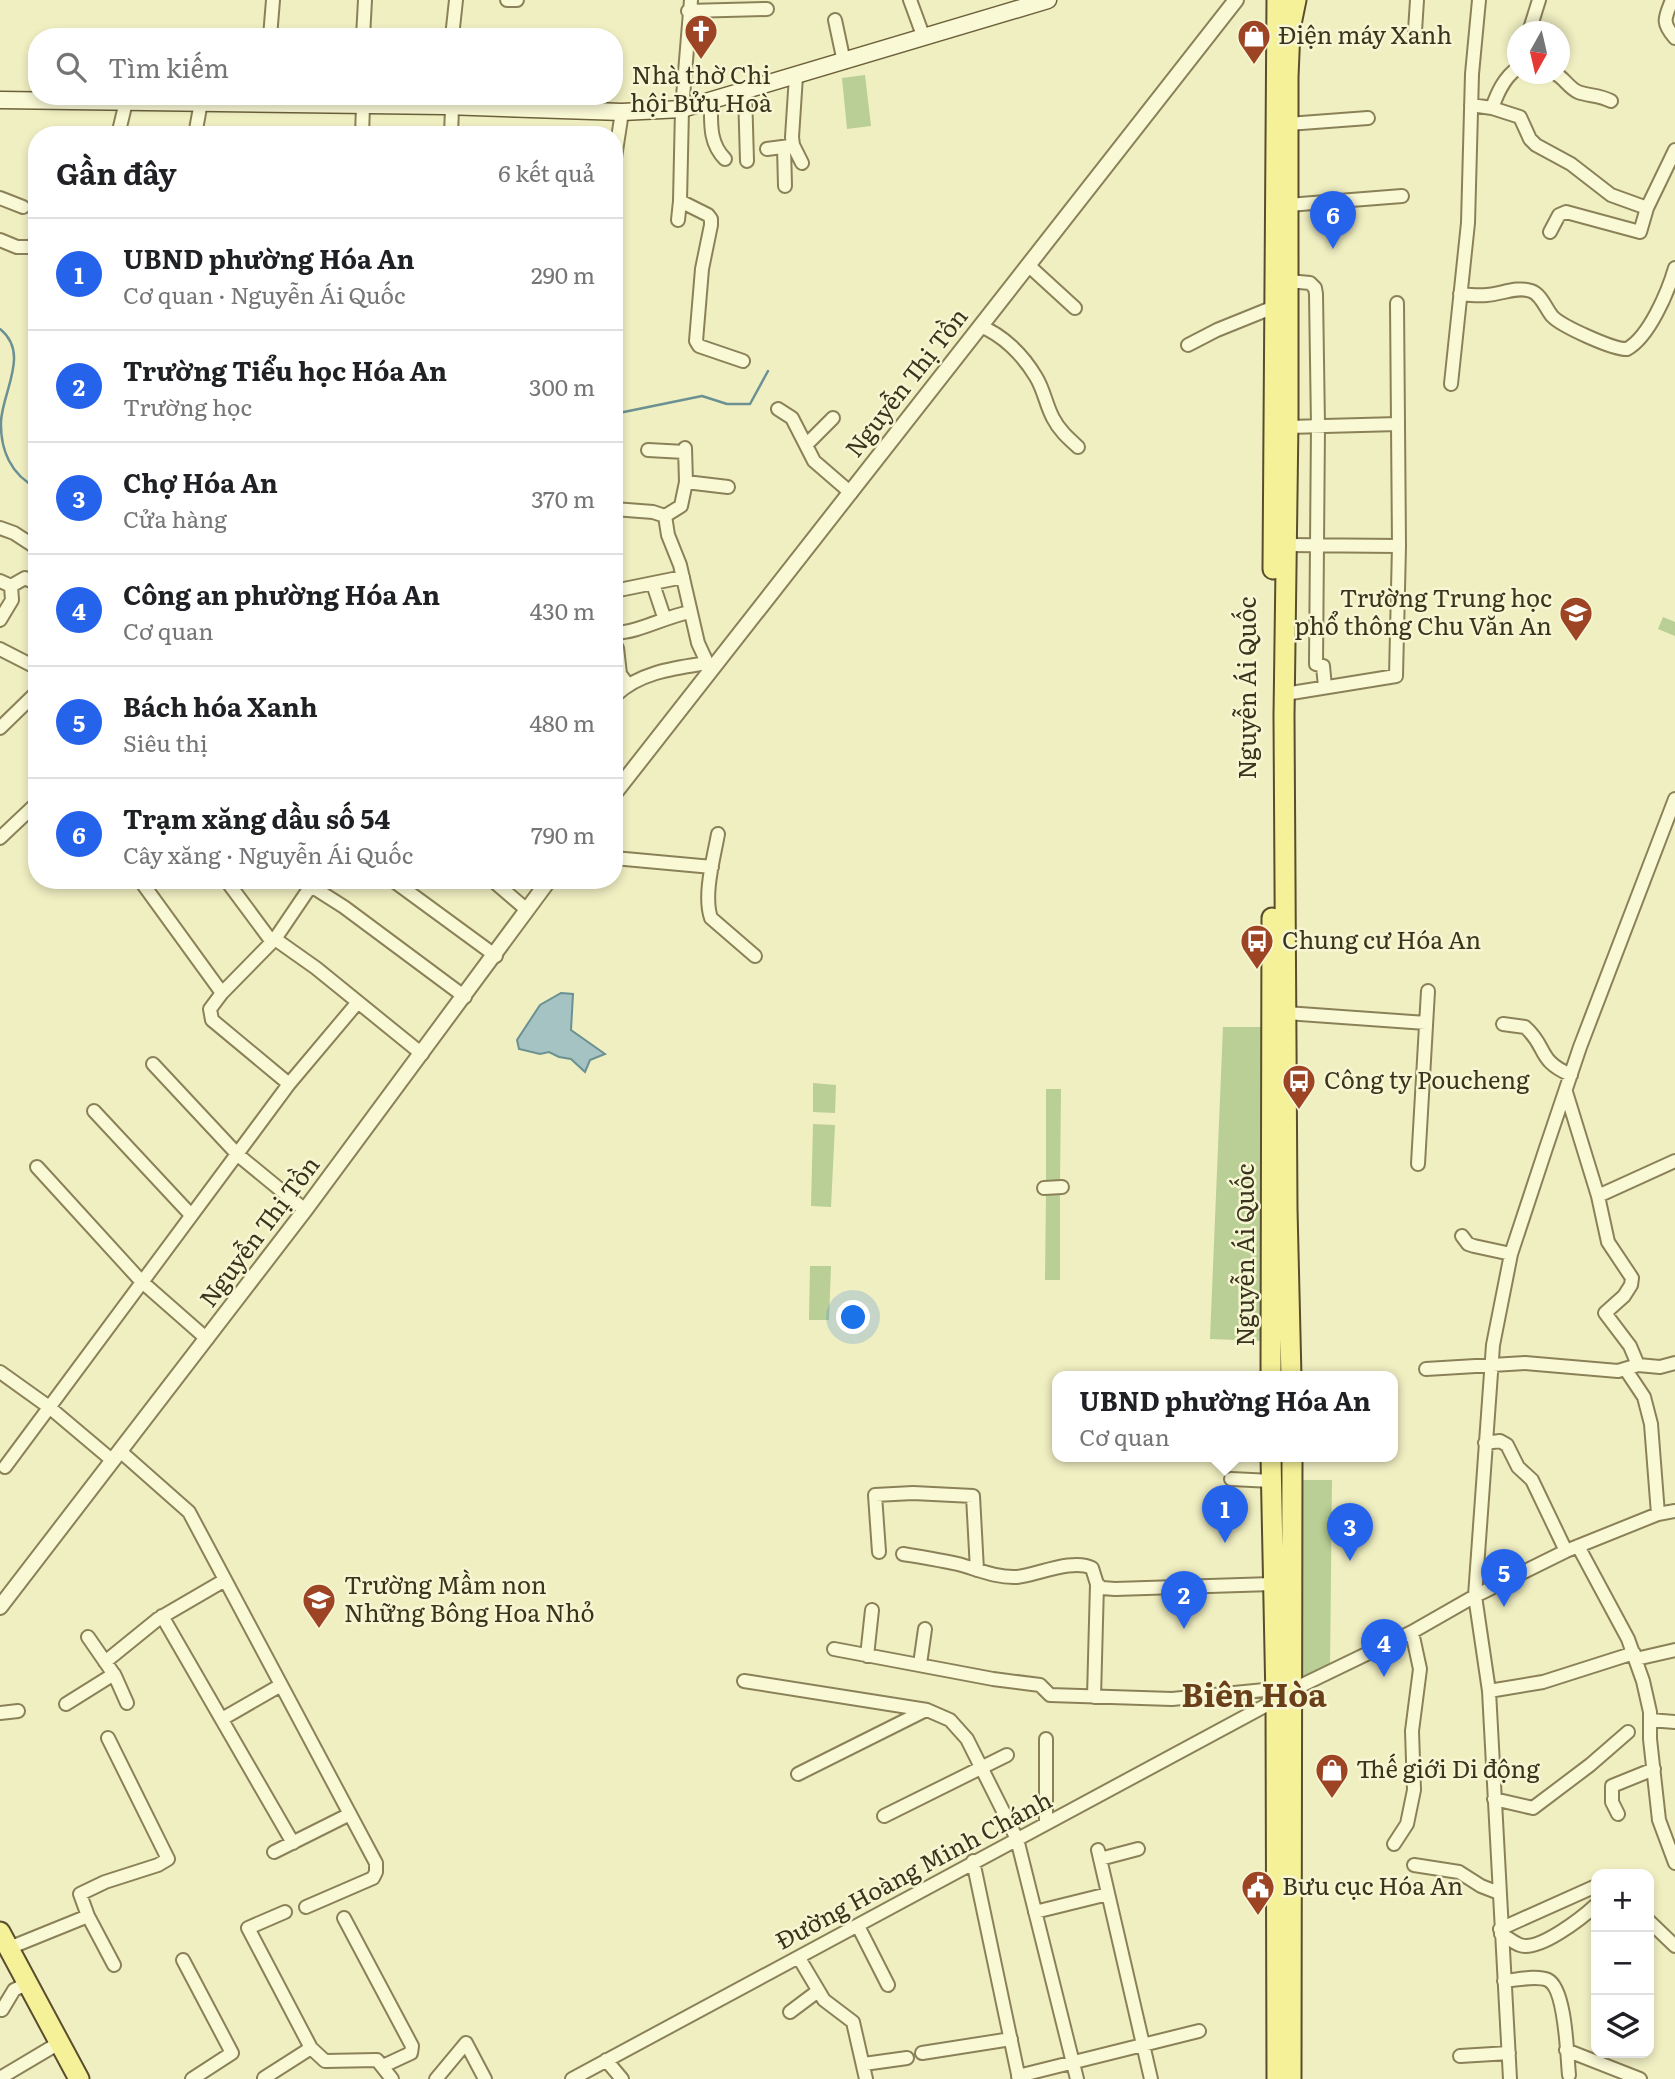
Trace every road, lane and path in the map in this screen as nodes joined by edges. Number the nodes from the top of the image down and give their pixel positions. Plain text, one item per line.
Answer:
1 (273, 0) edge
2 (365, 0) edge
3 (456, 0) edge
4 (507, 0) edge
5 (517, 0) edge
6 (910, 0) edge
7 (1048, 0) edge
8 (1236, 0) edge
9 (1281, 0) edge
10 (1417, 0) edge
11 (1479, 0) edge
12 (1539, 0) edge
13 (1672, 0) edge
14 (689, 6) edge
15 (767, 9) dead end
16 (835, 20) dead end
17 (1532, 21) edge
18 (271, 28) edge
19 (363, 28) edge
20 (453, 28) edge
21 (1415, 31) dead end
22 (924, 38) junction
23 (1675, 38) edge
24 (844, 62) junction
25 (796, 76) junction
26 (1507, 79) edge
27 (1569, 84) edge
28 (745, 92) junction
29 (0, 100) edge
30 (28, 100) edge
31 (711, 102) junction
32 (1611, 102) dead end
33 (125, 105) edge
34 (200, 105) edge
35 (360, 105) edge
36 (448, 105) edge
37 (540, 105) edge
38 (1471, 105) junction
39 (1492, 108) junction
40 (682, 109) junction
41 (622, 112) junction
42 (1368, 118) dead end
43 (1288, 124) junction
44 (120, 126) edge
45 (197, 126) edge
46 (361, 126) edge
47 (450, 126) edge
48 (620, 126) edge
49 (788, 146) junction
50 (767, 149) dead end
51 (1675, 150) edge
52 (724, 159) dead end
53 (747, 161) dead end
54 (802, 163) dead end
55 (785, 186) dead end
56 (1402, 196) dead end
57 (0, 198) edge
58 (680, 201) junction
59 (1287, 205) junction
60 (23, 207) dead end
61 (1647, 208) junction
62 (678, 220) dead end
63 (1550, 232) dead end
64 (0, 240) edge
65 (28, 247) edge
66 (1281, 255) junction
67 (1028, 265) junction
68 (1675, 268) edge
69 (1288, 281) junction
70 (1460, 294) junction
71 (1397, 303) dead end
72 (1274, 307) junction
73 (1075, 308) dead end
74 (980, 326) junction
75 (1188, 345) dead end
76 (743, 361) dead end
77 (1451, 384) dead end
78 (778, 409) dead end
79 (833, 418) dead end
80 (1398, 424) junction
81 (1318, 426) junction
82 (1288, 427) junction
83 (807, 444) junction
84 (1078, 447) dead end
85 (648, 450) dead end
86 (686, 482) junction
87 (728, 487) dead end
88 (851, 493) junction
89 (623, 510) edge
90 (664, 516) junction
91 (0, 528) edge
92 (28, 542) edge
93 (1286, 545) junction
94 (1318, 545) junction
95 (1399, 546) junction
96 (683, 577) junction
97 (28, 580) edge
98 (5, 584) edge
99 (653, 584) junction
100 (623, 589) edge
101 (690, 612) junction
102 (664, 617) junction
103 (0, 620) edge
104 (623, 632) edge
105 (0, 649) edge
106 (28, 663) edge
107 (709, 666) junction
108 (623, 678) edge
109 (628, 685) junction
110 (1325, 687) junction
111 (623, 689) edge
112 (1285, 694) junction
113 (28, 701) edge
114 (0, 729) edge
115 (623, 782) edge
116 (1675, 799) edge
117 (28, 814) edge
118 (3, 830) edge
119 (718, 834) dead end
120 (623, 859) edge
121 (712, 867) junction
122 (147, 889) edge
123 (233, 889) edge
124 (310, 889) edge
125 (322, 889) edge
126 (405, 889) edge
127 (502, 889) edge
128 (542, 889) edge
129 (527, 910) junction
130 (274, 941) junction
131 (496, 956) junction
132 (755, 956) dead end
133 (1428, 991) dead end
134 (222, 993) junction
135 (465, 997) junction
136 (358, 1002) junction
137 (1279, 1013) junction
138 (1426, 1023) junction
139 (1503, 1024) dead end
140 (422, 1054) junction
141 (153, 1064) dead end
142 (1572, 1076) junction
143 (289, 1084) junction
144 (1566, 1092) junction
145 (94, 1111) dead end
146 (1574, 1116) junction
147 (1555, 1122) junction
148 (237, 1155) junction
149 (1675, 1161) edge
150 (1418, 1164) dead end
151 (37, 1167) dead end
152 (1062, 1187) dead end
153 (1044, 1188) dead end
154 (1598, 1196) junction
155 (306, 1210) junction
156 (191, 1215) junction
157 (1462, 1236) dead end
158 (1511, 1254) junction
159 (141, 1281) junction
160 (207, 1339) junction
161 (1675, 1363) edge
162 (1491, 1367) junction
163 (1632, 1367) junction
164 (1426, 1369) dead end
165 (1271, 1371) edge
166 (1291, 1371) edge
167 (0, 1372) edge
168 (49, 1406) junction
169 (1485, 1443) junction
170 (117, 1456) junction
171 (1271, 1462) edge
172 (1292, 1462) edge
173 (5, 1467) dead end
174 (1231, 1479) dead end
175 (1272, 1481) junction
176 (1675, 1511) edge
177 (1658, 1514) junction
178 (1572, 1549) junction
179 (879, 1552) dead end
180 (904, 1554) dead end
181 (977, 1570) junction
182 (225, 1580) junction
183 (1097, 1584) junction
184 (1273, 1584) junction
185 (1475, 1596) junction
186 (0, 1607) edge
187 (872, 1610) dead end
188 (162, 1616) junction
189 (925, 1629) dead end
190 (1412, 1632) junction
191 (88, 1637) dead end
192 (834, 1649) dead end
193 (1675, 1650) edge
194 (867, 1656) junction
195 (1635, 1656) junction
196 (105, 1662) junction
197 (920, 1664) junction
198 (114, 1674) junction
199 (744, 1681) dead end
200 (281, 1685) junction
201 (1489, 1691) junction
202 (1281, 1693) junction
203 (1094, 1697) junction
204 (127, 1703) dead end
205 (66, 1704) dead end
206 (927, 1710) junction
207 (18, 1711) dead end
208 (0, 1713) edge
209 (222, 1719) junction
210 (1650, 1720) junction
211 (1675, 1722) edge
212 (1628, 1732) dead end
213 (108, 1738) dead end
214 (1046, 1739) dead end
215 (1007, 1755) dead end
216 (981, 1768) junction
217 (1654, 1769) junction
218 (798, 1774) dead end
219 (1494, 1799) junction
220 (349, 1814) junction
221 (1618, 1814) dead end
222 (884, 1816) dead end
223 (1046, 1823) junction
224 (1017, 1839) junction
225 (293, 1843) junction
226 (1394, 1844) dead end
227 (1138, 1849) dead end
228 (274, 1852) dead end
229 (973, 1861) junction
230 (1675, 1863) edge
231 (1413, 1865) dead end
232 (1591, 1888) edge
233 (1499, 1893) junction
234 (1108, 1894) junction
235 (306, 1907) dead end
236 (1591, 1909) edge
237 (285, 1912) dead end
238 (1035, 1912) junction
239 (88, 1916) junction
240 (344, 1918) dead end
241 (858, 1926) junction
242 (1654, 1926) edge
243 (1501, 1932) junction
244 (4, 1940) edge
245 (1675, 1946) edge
246 (799, 1958) junction
247 (183, 1961) dead end
248 (114, 1965) dead end
249 (1504, 1981) junction
250 (28, 1983) junction
251 (888, 1985) dead end
252 (818, 1991) junction
253 (2, 2010) dead end
254 (790, 2012) dead end
255 (1199, 2031) dead end
256 (1011, 2039) junction
257 (59, 2043) junction
258 (1142, 2046) junction
259 (311, 2048) junction
260 (1566, 2050) junction
261 (922, 2053) dead end
262 (1509, 2053) junction
263 (1460, 2056) dead end
264 (907, 2058) dead end
265 (606, 2060) junction
266 (864, 2064) junction
267 (1073, 2064) junction
268 (383, 2066) junction
269 (1, 2073) edge
270 (1569, 2075) dead end
271 (264, 2078) edge
272 (1018, 2078) edge
273 (79, 2079) edge
274 (192, 2079) edge
275 (392, 2079) edge
276 (436, 2079) edge
277 (485, 2079) edge
278 (572, 2079) edge
279 (622, 2079) edge
280 (866, 2079) edge
281 (1077, 2079) edge
282 (1151, 2079) edge
283 (1277, 2079) edge
284 (1290, 2079) edge
285 (1510, 2079) edge
286 (1640, 2079) edge

1 - 18 street
2 - 19 street
3 - 20 street
4 - 5 street
6 - 22 street
7 - 22 main road
8 - 67 street, Nguyễn Thị Tồn
9 - 43 main road, Nguyễn Ái Quốc
9 - 66 main road, Nguyễn Ái Quốc
10 - 21 street
11 - 38 street
12 - 17 street
13 - 23 street
14 - 15 street
14 - 40 street
16 - 24 street
22 - 24 main road
24 - 25 main road
25 - 28 main road
25 - 49 street
26 - 39 street
27 - 32 street
28 - 31 main road
28 - 53 street
29 - 30 main road
31 - 40 main road
31 - 52 street
33 - 44 street
34 - 45 street
35 - 46 street
36 - 47 street
37 - 41 main road
38 - 39 street
38 - 70 street
39 - 61 street
40 - 41 main road
40 - 58 street
41 - 48 street
42 - 43 street
43 - 59 main road, Nguyễn Ái Quốc
49 - 50 street
49 - 54 street
49 - 55 street
51 - 61 street
56 - 59 street
57 - 60 street
58 - 62 street
58 - 76 street
59 - 66 main road, Nguyễn Ái Quốc
61 - 63 street
64 - 65 street
66 - 69 main road, Nguyễn Ái Quốc
66 - 72 main road, Nguyễn Ái Quốc
67 - 73 street
67 - 74 street, Nguyễn Thị Tồn
68 - 70 street
69 - 81 street
69 - 82 main road, Nguyễn Ái Quốc
70 - 77 street
71 - 80 street
72 - 75 street
72 - 137 main road, Nguyễn Ái Quốc
74 - 84 street
74 - 88 street, Nguyễn Thị Tồn
78 - 83 street
79 - 83 street
80 - 81 street
80 - 95 street
81 - 82 street
81 - 94 street
82 - 93 main road, Nguyễn Ái Quốc
83 - 88 street
85 - 86 street
86 - 87 street
86 - 90 street
88 - 107 street, Nguyễn Thị Tồn
89 - 90 street
90 - 96 street
91 - 92 street
93 - 94 street
93 - 112 main road, Nguyễn Ái Quốc
94 - 95 street
94 - 110 street
95 - 110 street
96 - 99 street
96 - 101 street
97 - 98 street
98 - 103 street
99 - 100 street
99 - 102 street
101 - 102 street
101 - 107 street
102 - 104 street
105 - 106 street
107 - 109 street
107 - 115 street, Nguyễn Thị Tồn
108 - 109 street
109 - 111 street
110 - 112 street
112 - 137 main road, Nguyễn Ái Quốc
113 - 114 street
116 - 142 street
117 - 118 street
119 - 121 street
120 - 121 street
121 - 132 street
122 - 134 street
123 - 130 street
124 - 130 street
125 - 135 street
126 - 131 street
127 - 129 street
128 - 129 street, Nguyễn Thị Tồn
129 - 131 street, Nguyễn Thị Tồn
130 - 134 street
130 - 136 street
131 - 135 street, Nguyễn Thị Tồn
133 - 138 street
134 - 143 street
135 - 140 street, Nguyễn Thị Tồn
136 - 140 street
136 - 143 street
137 - 138 street
137 - 165 main road, Nguyễn Ái Quốc
137 - 166 main road
138 - 150 street
139 - 142 street
140 - 155 street, Nguyễn Thị Tồn
141 - 148 street
142 - 144 street
143 - 148 street
144 - 146 street
144 - 147 street
145 - 156 street
146 - 147 street
146 - 154 street
147 - 158 street
148 - 155 street
148 - 156 street
149 - 154 street
151 - 159 street
152 - 153 street
154 - 163 street
155 - 160 street, Nguyễn Thị Tồn
156 - 159 street
157 - 158 street
158 - 162 street
159 - 160 street
159 - 168 street
160 - 170 street, Nguyễn Thị Tồn
161 - 163 street
162 - 163 street
162 - 164 street
162 - 169 street
163 - 177 street
167 - 168 street
168 - 170 street
168 - 173 street
169 - 178 street
169 - 185 street
170 - 182 street
170 - 186 street, Nguyễn Thị Tồn
171 - 175 main road
172 - 202 main road
174 - 175 street
175 - 184 main road
176 - 177 street, Đường Hoàng Minh Chánh
177 - 178 street, Đường Hoàng Minh Chánh
178 - 185 street, Đường Hoàng Minh Chánh
178 - 195 street
179 - 181 street
180 - 181 street
181 - 183 street
182 - 188 street
182 - 200 street
183 - 184 street
183 - 203 street
184 - 202 main road
185 - 190 street, Đường Hoàng Minh Chánh
185 - 201 street
187 - 194 street
188 - 196 street
188 - 209 street
189 - 197 street
190 - 202 street, Đường Hoàng Minh Chánh
190 - 226 street
191 - 196 street
192 - 194 street
193 - 195 street
194 - 197 street
195 - 201 street
195 - 210 street
196 - 198 street
197 - 203 street
198 - 204 street
198 - 205 street
199 - 206 street
200 - 209 street
200 - 220 street
201 - 219 street
202 - 203 street
202 - 223 street, Đường Hoàng Minh Chánh
202 - 283 main road
202 - 284 main road
206 - 216 street
206 - 218 street
207 - 208 street
209 - 225 street
210 - 211 street
210 - 217 street
212 - 219 street
213 - 239 street
214 - 223 street
215 - 216 street
216 - 222 street
216 - 224 street
217 - 221 street
217 - 230 street
219 - 233 street
220 - 225 street
220 - 235 street
223 - 224 street, Đường Hoàng Minh Chánh
224 - 229 street, Đường Hoàng Minh Chánh
224 - 238 street
225 - 228 street
227 - 234 street
229 - 241 street, Đường Hoàng Minh Chánh
229 - 256 street
231 - 233 street
232 - 243 street
233 - 243 street
234 - 238 street
234 - 258 street
236 - 243 street
237 - 259 street
238 - 267 street
239 - 244 street
239 - 248 street
240 - 268 street
241 - 246 street, Đường Hoàng Minh Chánh
241 - 251 street
242 - 245 street
243 - 249 street
244 - 250 main road
246 - 252 street
246 - 265 street, Đường Hoàng Minh Chánh
247 - 274 street
249 - 260 street
249 - 262 street
250 - 253 street
250 - 257 main road
252 - 254 street
252 - 266 street
255 - 258 street
256 - 261 street
256 - 272 street
257 - 269 street
257 - 273 main road
258 - 267 street
258 - 282 street
259 - 268 street
259 - 271 street
260 - 270 street
260 - 286 street
262 - 263 street
262 - 285 street
264 - 266 street
265 - 278 street, Đường Hoàng Minh Chánh
265 - 279 street
266 - 280 street
267 - 272 street
267 - 281 street
268 - 275 street
276 - 277 street

